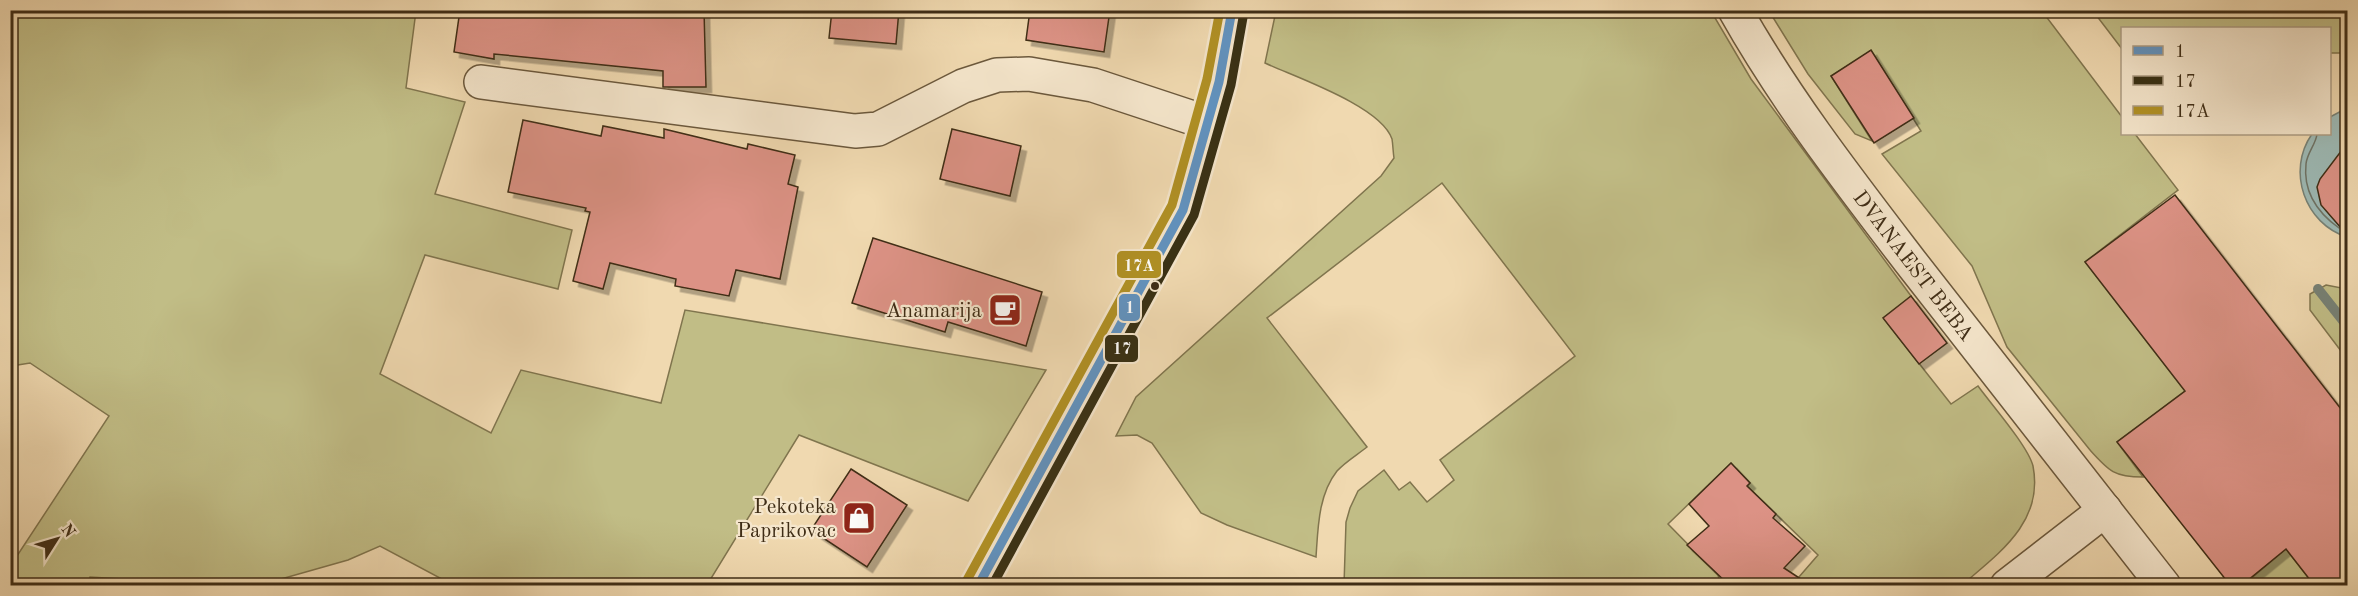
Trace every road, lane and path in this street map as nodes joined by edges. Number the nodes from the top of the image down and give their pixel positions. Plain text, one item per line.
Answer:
1 (1232, 10) edge
2 (1735, 10) edge
3 (482, 82) dead end
4 (1208, 123) junction
5 (2105, 510) junction
6 (978, 585) edge
7 (2007, 585) edge
8 (2164, 585) edge

1 - 4 street
2 - 5 street, DVANAEST BEBA
3 - 4 street
4 - 6 street
5 - 7 street
5 - 8 street, DVANAEST BEBA

